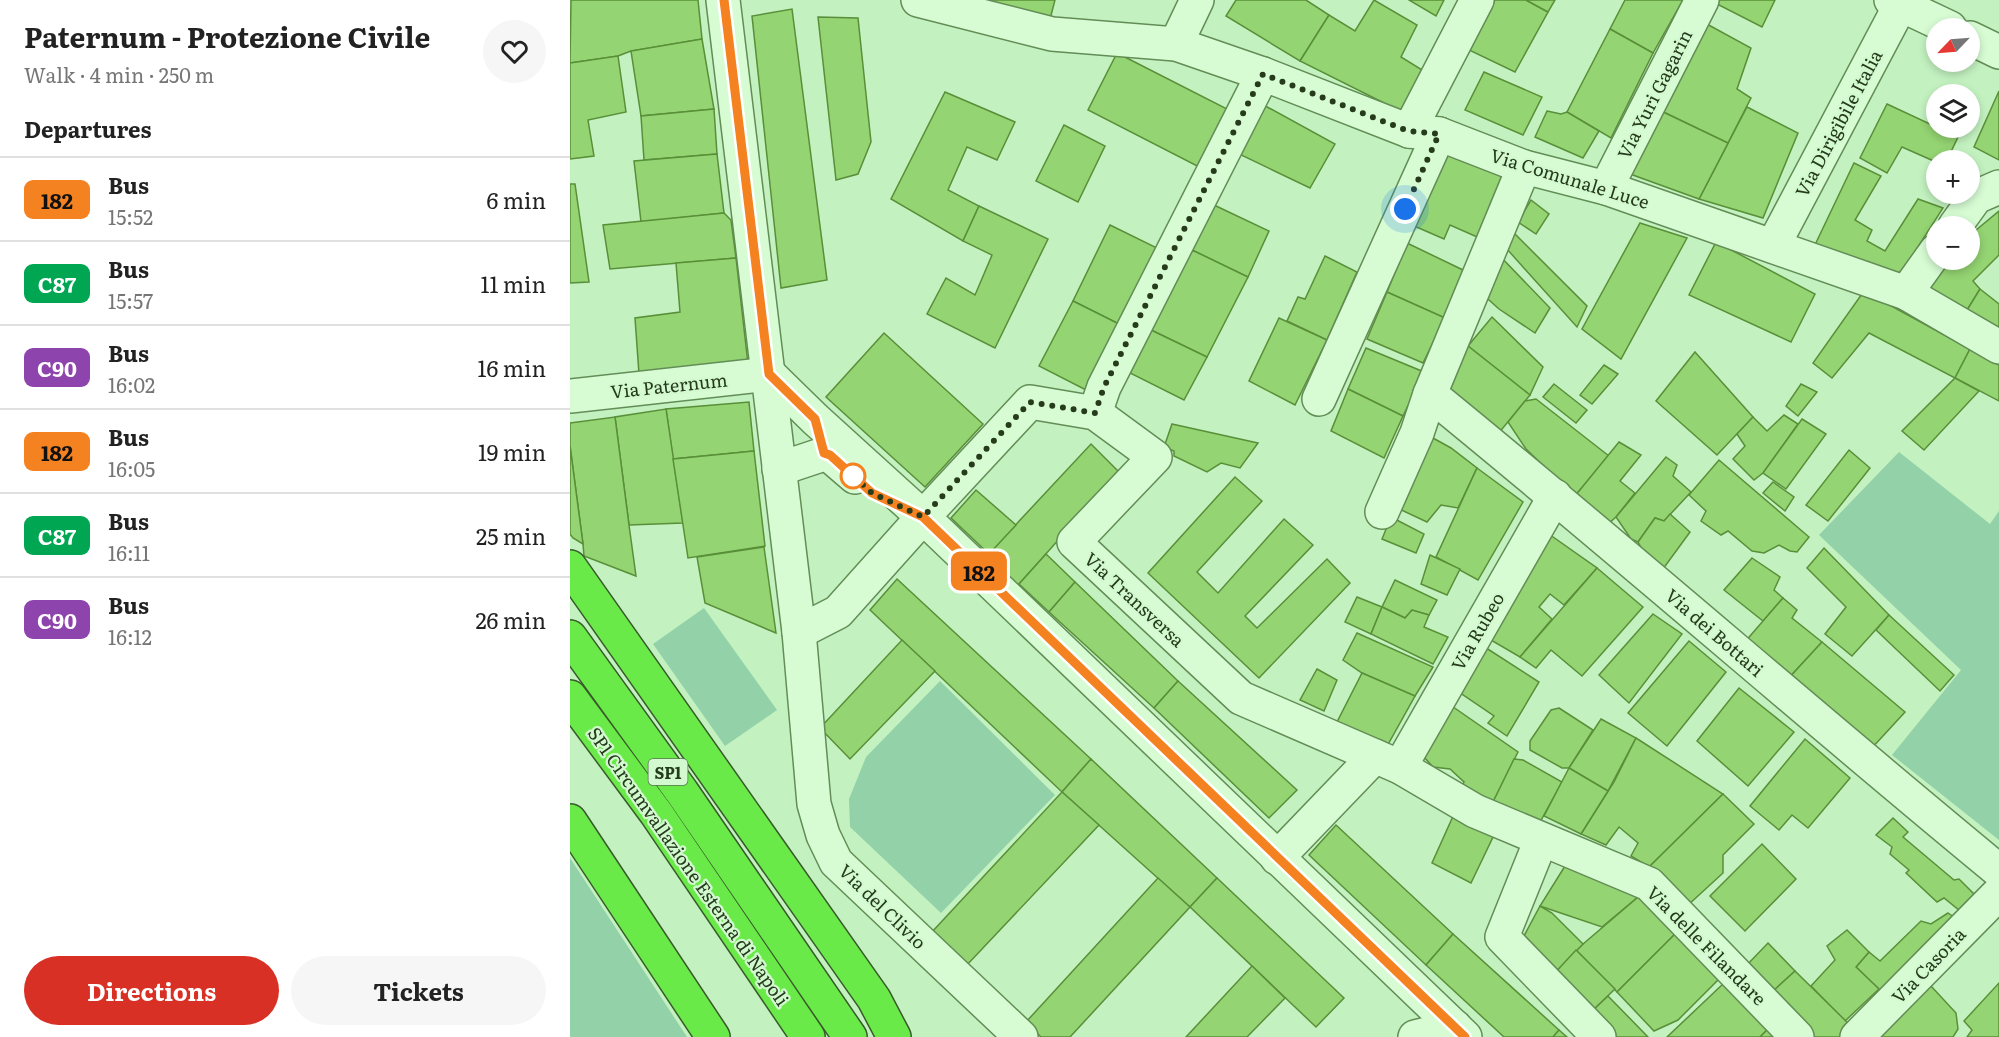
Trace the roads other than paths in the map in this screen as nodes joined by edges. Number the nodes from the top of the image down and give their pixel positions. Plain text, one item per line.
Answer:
1 (723, 0) edge
2 (918, 0) edge
3 (1197, 0) edge
4 (1477, 0) edge
5 (1702, 0) edge
6 (1898, 2) edge
7 (1930, 18) edge
8 (1980, 43) edge
9 (1176, 44) junction
10 (1999, 52) edge
11 (1263, 74) junction
12 (1424, 132) junction
13 (1524, 167) junction
14 (1999, 187) edge
15 (1606, 188) junction
16 (1962, 216) edge
17 (1773, 246) junction
18 (1926, 265) edge
19 (1906, 293) junction
20 (1999, 348) edge
21 (769, 374) junction
22 (1430, 394) junction
23 (570, 396) edge
24 (1319, 399) dead end
25 (1099, 400) junction
26 (815, 419) junction
27 (824, 453) junction
28 (779, 469) junction
29 (1555, 496) junction
30 (1382, 512) dead end
31 (923, 517) junction
32 (570, 567) edge
33 (799, 632) junction
34 (570, 637) edge
35 (570, 697) edge
36 (1388, 761) junction
37 (570, 821) edge
38 (1541, 840) junction
39 (1277, 858) junction
40 (1999, 871) edge
41 (1999, 892) edge
42 (1460, 1032) edge
43 (713, 1037) edge
44 (808, 1037) edge
45 (850, 1037) edge
46 (894, 1037) edge
47 (1022, 1037) edge
48 (1415, 1037) edge
49 (1599, 1037) edge
50 (1797, 1037) edge
51 (1857, 1037) edge

1 - 21 street
2 - 9 street, Via Comunale Luce
3 - 9 street
4 - 12 street
5 - 15 street, Via Yuri Gagarin
6 - 7 street
6 - 17 street, Via Dirigibile Italia
8 - 10 street
9 - 11 street, Via Comunale Luce
11 - 12 street, Via Comunale Luce
11 - 25 street
12 - 13 street, Via Comunale Luce
12 - 24 street
13 - 15 street, Via Comunale Luce
13 - 22 street
14 - 16 street
15 - 17 street, Via Comunale Luce
17 - 19 street, Via Comunale Luce
18 - 19 street
19 - 20 street, Via Comunale Luce
21 - 23 street, Via Paternum
21 - 26 street
21 - 28 street, Via del Clivio
22 - 29 street, Via dei Bottari
22 - 30 street
25 - 31 street, Via Transversa
25 - 36 street, Via Transversa
26 - 27 street
26 - 31 street
27 - 28 street
27 - 31 street
28 - 33 street, Via del Clivio
29 - 36 street, Via Rubeo
29 - 40 street, Via dei Bottari
31 - 33 street
31 - 39 street
32 - 46 highway
33 - 47 street, Via del Clivio
34 - 45 highway, SP1 Circumvallazione Esterna di Napoli / SP1
35 - 44 highway, SP1 Circumvallazione Esterna di Napoli / SP1
36 - 38 street, Via delle Filandare
36 - 39 street, Via Rubeo
37 - 43 highway
38 - 49 street
38 - 50 street, Via delle Filandare
39 - 42 street
41 - 51 street, Via Casoria
42 - 48 street

